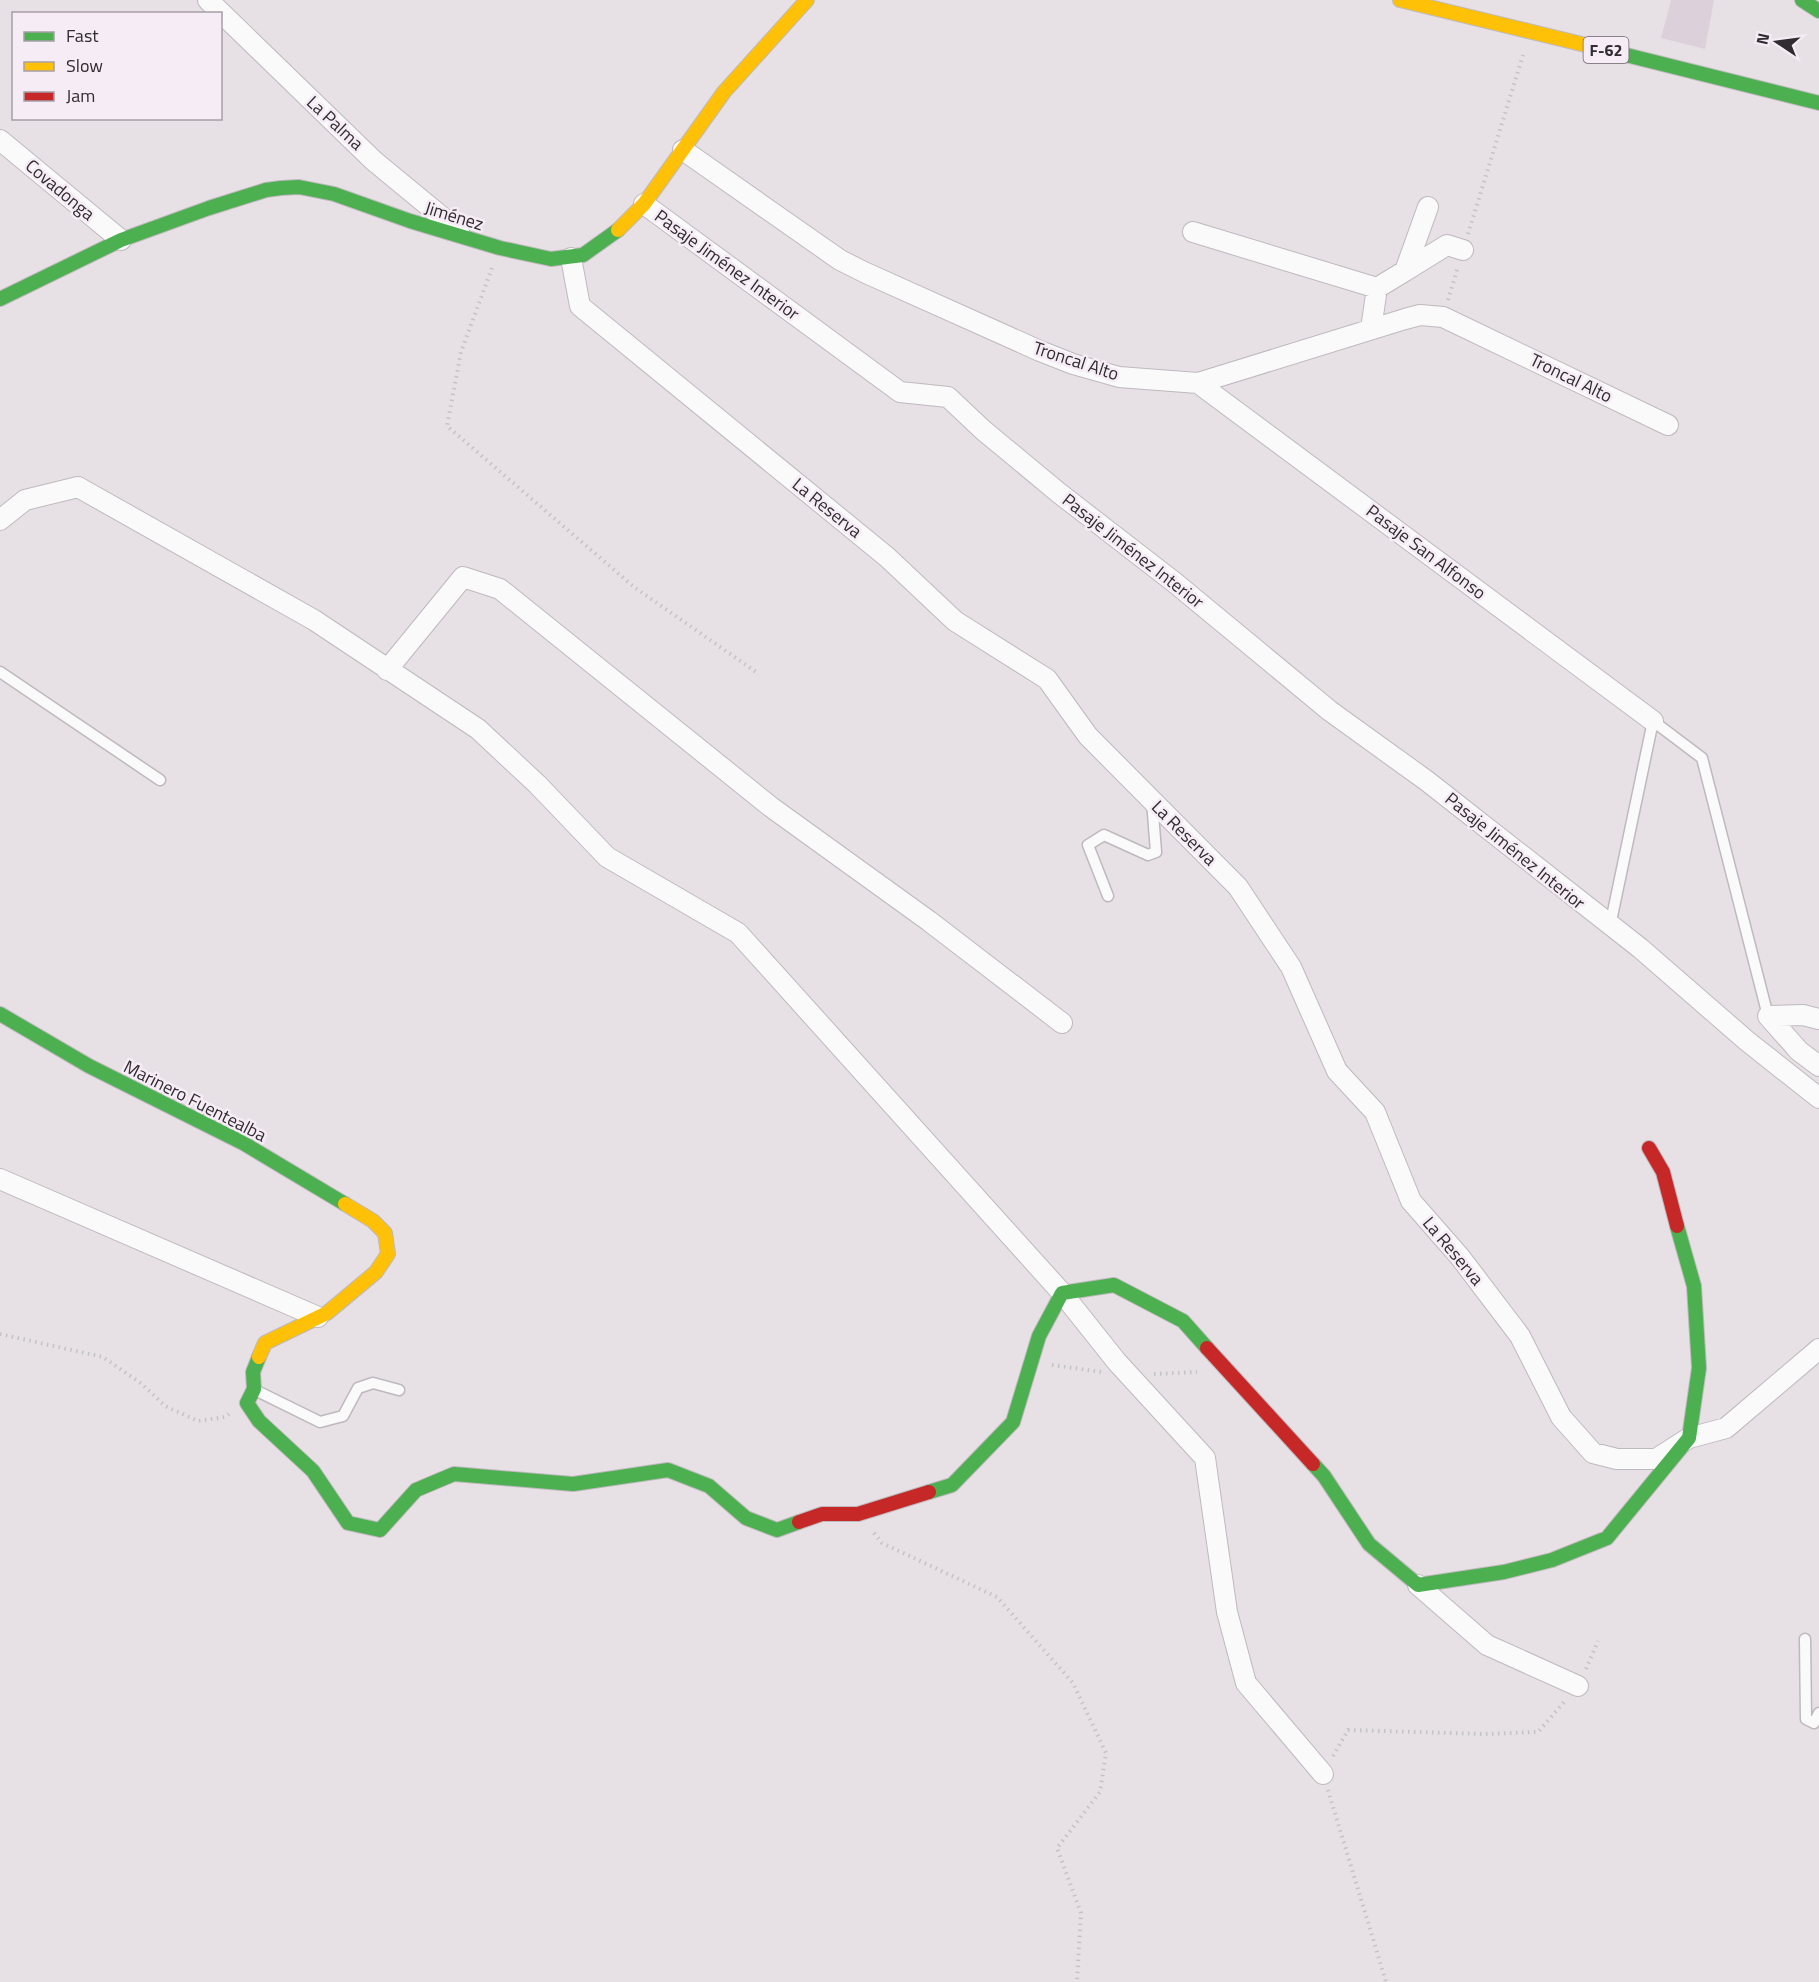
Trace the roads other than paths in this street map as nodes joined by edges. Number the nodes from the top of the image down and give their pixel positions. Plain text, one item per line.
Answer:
1 (207, 0) edge
2 (807, 0) edge
3 (1400, 0) edge
4 (1802, 0) edge
5 (1819, 11) edge
6 (219, 12) edge
7 (222, 14) edge
8 (1817, 97) edge
9 (0, 140) edge
10 (683, 150) junction
11 (644, 204) junction
12 (1428, 207) dead end
13 (1194, 232) dead end
14 (469, 239) junction
15 (121, 240) junction
16 (1463, 250) road end
17 (571, 258) junction
18 (1405, 271) junction
19 (1377, 288) junction
20 (0, 299) edge
21 (1371, 329) junction
22 (1198, 383) junction
23 (1668, 425) dead end
24 (0, 520) edge
25 (387, 670) junction
26 (0, 672) edge
27 (1653, 721) junction
28 (160, 780) dead end
29 (1152, 801) junction
30 (1108, 896) dead end
31 (1610, 926) junction
32 (0, 1014) edge
33 (1767, 1016) junction
34 (1819, 1019) edge
35 (1062, 1023) dead end
36 (1819, 1066) edge
37 (1819, 1098) edge
38 (1649, 1148) dead end
39 (0, 1179) edge
40 (1062, 1293) junction
41 (318, 1317) junction
42 (1819, 1349) edge
43 (254, 1389) junction
44 (399, 1390) dead end
45 (1689, 1438) junction
46 (1418, 1585) junction
47 (1805, 1639) dead end
48 (1578, 1686) road end
49 (1819, 1713) edge
50 (1323, 1774) road end

1 - 6 street, La Palma
2 - 10 street, Jiménez
3 - 8 street, F-62
4 - 5 street
7 - 14 street, La Palma
9 - 15 street, Covadonga
10 - 11 street, Jiménez
10 - 22 street, Troncal Alto
11 - 17 street, Jiménez
11 - 31 street, Pasaje Jiménez Interior
12 - 18 street
13 - 19 street
14 - 15 street, Jiménez
14 - 17 street, Jiménez
15 - 20 street, Jiménez
16 - 18 street
17 - 29 street, La Reserva
18 - 19 street
19 - 21 street
21 - 22 street, Troncal Alto
21 - 23 street, Troncal Alto
22 - 27 street, Pasaje San Alfonso
24 - 25 street
25 - 35 street
25 - 40 street
26 - 28 lane
27 - 31 lane
27 - 33 lane
29 - 30 lane
29 - 45 street, La Reserva
31 - 37 street, Pasaje Jiménez Interior
32 - 41 street, Marinero Fuentealba
33 - 34 street
33 - 36 street
38 - 45 street
39 - 41 street
40 - 43 street
40 - 46 street
40 - 50 street
41 - 43 street
42 - 45 street, La Reserva
43 - 44 lane
45 - 46 street
46 - 48 street
47 - 49 lane

